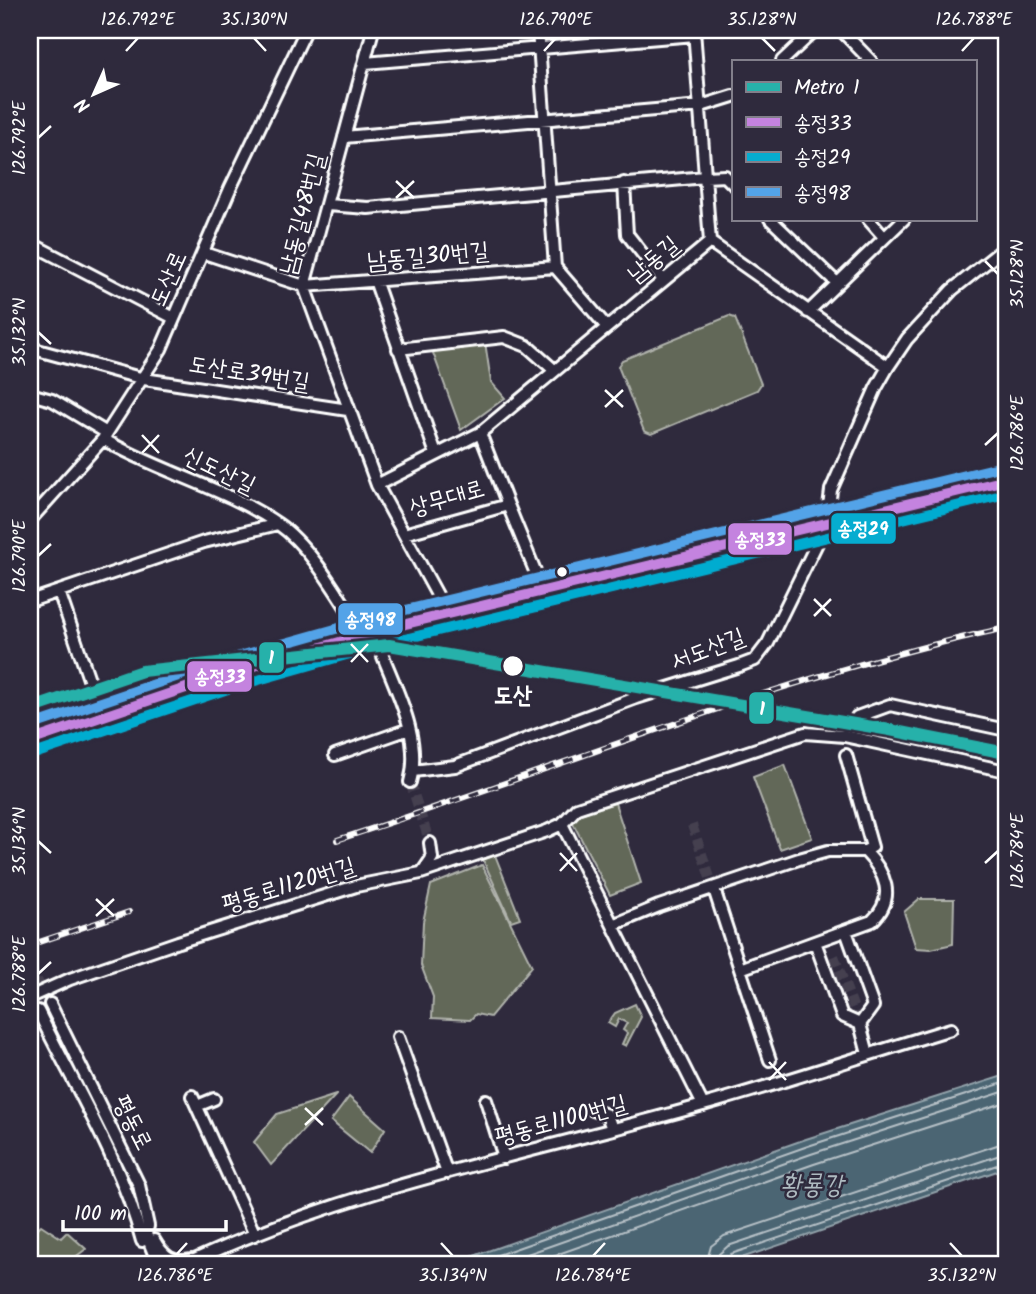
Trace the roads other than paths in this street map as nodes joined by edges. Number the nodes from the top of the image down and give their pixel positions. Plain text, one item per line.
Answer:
1 (306, 30) edge
2 (373, 30) edge
3 (538, 30) edge
4 (815, 30) edge
5 (841, 30) edge
6 (694, 32) edge
7 (540, 49) junction
8 (783, 60) edge
9 (870, 60) edge
10 (365, 63) junction
11 (732, 96) edge
12 (701, 106) junction
13 (545, 121) junction
14 (344, 137) junction
15 (705, 177) junction
16 (624, 183) junction
17 (732, 183) edge
18 (551, 190) junction
19 (327, 205) junction
20 (771, 220) edge
21 (869, 220) edge
22 (903, 220) edge
23 (884, 237) junction
24 (710, 242) junction
25 (30, 243) edge
26 (1006, 247) edge
27 (204, 253) junction
28 (555, 267) junction
29 (663, 280) junction
30 (836, 282) junction
31 (376, 283) junction
32 (304, 286) junction
33 (808, 312) junction
34 (174, 318) junction
35 (606, 326) junction
36 (30, 348) edge
37 (398, 349) junction
38 (888, 367) junction
39 (553, 369) junction
40 (144, 379) junction
41 (30, 394) edge
42 (348, 410) junction
43 (480, 433) junction
44 (105, 436) junction
45 (436, 454) junction
46 (1006, 480) edge
47 (377, 485) junction
48 (508, 505) junction
49 (30, 520) edge
50 (827, 523) junction
51 (278, 524) junction
52 (404, 534) junction
53 (542, 588) junction
54 (59, 592) junction
55 (30, 601) edge
56 (447, 613) junction
57 (369, 634) junction
58 (857, 717) tunnel mouth
59 (102, 718) junction
60 (410, 729) junction
61 (1006, 730) edge
62 (30, 741) edge
63 (335, 755) dead end
64 (846, 755) dead end
65 (1006, 771) edge
66 (411, 777) joint
67 (562, 824) junction
68 (430, 843) tunnel mouth
69 (865, 851) junction
70 (421, 873) junction
71 (713, 889) junction
72 (613, 925) junction
73 (846, 931) junction
74 (815, 942) junction
75 (740, 969) junction
76 (30, 996) edge
77 (50, 1004) tunnel mouth
78 (38, 1011) tunnel mouth
79 (860, 1024) junction
80 (951, 1029) dead end
81 (398, 1037) dead end
82 (868, 1054) junction
83 (770, 1060) dead end
84 (214, 1098) dead end
85 (486, 1100) dead end
86 (703, 1105) junction
87 (593, 1110) dead end
88 (612, 1129) junction
89 (504, 1158) junction
90 (447, 1173) junction
91 (148, 1226) junction
92 (255, 1235) junction
93 (197, 1259) junction
94 (155, 1264) edge
95 (186, 1264) edge

1 - 27 street, 도산로
2 - 10 street, 남동길48번길
3 - 7 street
4 - 8 street
5 - 9 street
6 - 7 street
6 - 12 street, 남동길
7 - 10 street
7 - 13 street
10 - 14 street, 남동길48번길
11 - 12 street
12 - 13 street
12 - 15 street, 남동길
13 - 14 street
13 - 18 street
14 - 19 street, 남동길48번길
15 - 16 street
15 - 17 street
15 - 24 street, 남동길
16 - 18 street
16 - 29 street
18 - 19 street
18 - 28 street
19 - 32 street, 남동길48번길
20 - 30 street
21 - 23 street
22 - 23 street
23 - 30 street
24 - 29 street, 남동길
24 - 33 street
25 - 34 street
26 - 38 street, 서도산길
27 - 32 street
27 - 34 street, 도산로
28 - 31 street, 남동길30번길
28 - 35 street
29 - 35 street, 남동길
30 - 33 street
31 - 32 street, 남동길30번길
31 - 37 street
32 - 42 street, 남동길48번길
33 - 38 street
34 - 40 street, 도산로
35 - 39 street, 남동길
36 - 40 street, 도산로39번길
37 - 39 street
37 - 45 street
38 - 50 street, 서도산길
39 - 43 street, 남동길
40 - 42 street, 도산로39번길
40 - 44 street, 도산로
41 - 44 street, 신도산길
42 - 47 street, 남동길48번길
43 - 45 street, 남동길
43 - 48 street, 상무대로
44 - 49 street, 도산로
44 - 51 street, 신도산길
45 - 47 street, 남동길
46 - 50 main road
47 - 52 street, 남동길48번길
48 - 52 street, 상무대로
48 - 53 street, 상무대로
50 - 53 main road
50 - 66 street, 서도산길
51 - 54 street, 신도산길
51 - 57 street, 신도산길
52 - 56 street, 상무대로
53 - 56 main road
54 - 55 street
54 - 59 street
56 - 57 main road
57 - 59 main road
57 - 60 street, 신도산길
58 - 61 street
59 - 62 main road
60 - 63 street
60 - 66 street, 신도산길
64 - 69 street
65 - 67 street, 평동로1120번길
67 - 70 street, 평동로1120번길
67 - 72 street
68 - 70 street
69 - 71 street
69 - 73 street
70 - 76 street, 평동로1120번길
71 - 72 street
71 - 75 street
72 - 86 street
73 - 74 street
73 - 79 street
74 - 75 street
74 - 79 street
75 - 83 street
77 - 91 street, 평동로
78 - 94 street, 평동로
79 - 82 street
80 - 82 street, 평동로1100번길
81 - 90 street
82 - 86 street, 평동로1100번길
84 - 92 street
85 - 89 street
86 - 88 street, 평동로1100번길
87 - 88 street
88 - 89 street, 평동로1100번길
89 - 90 street, 평동로1100번길
90 - 92 street, 평동로1100번길
91 - 93 street
91 - 94 street, 평동로
92 - 93 street, 평동로1100번길
93 - 95 street, 평동로1100번길

